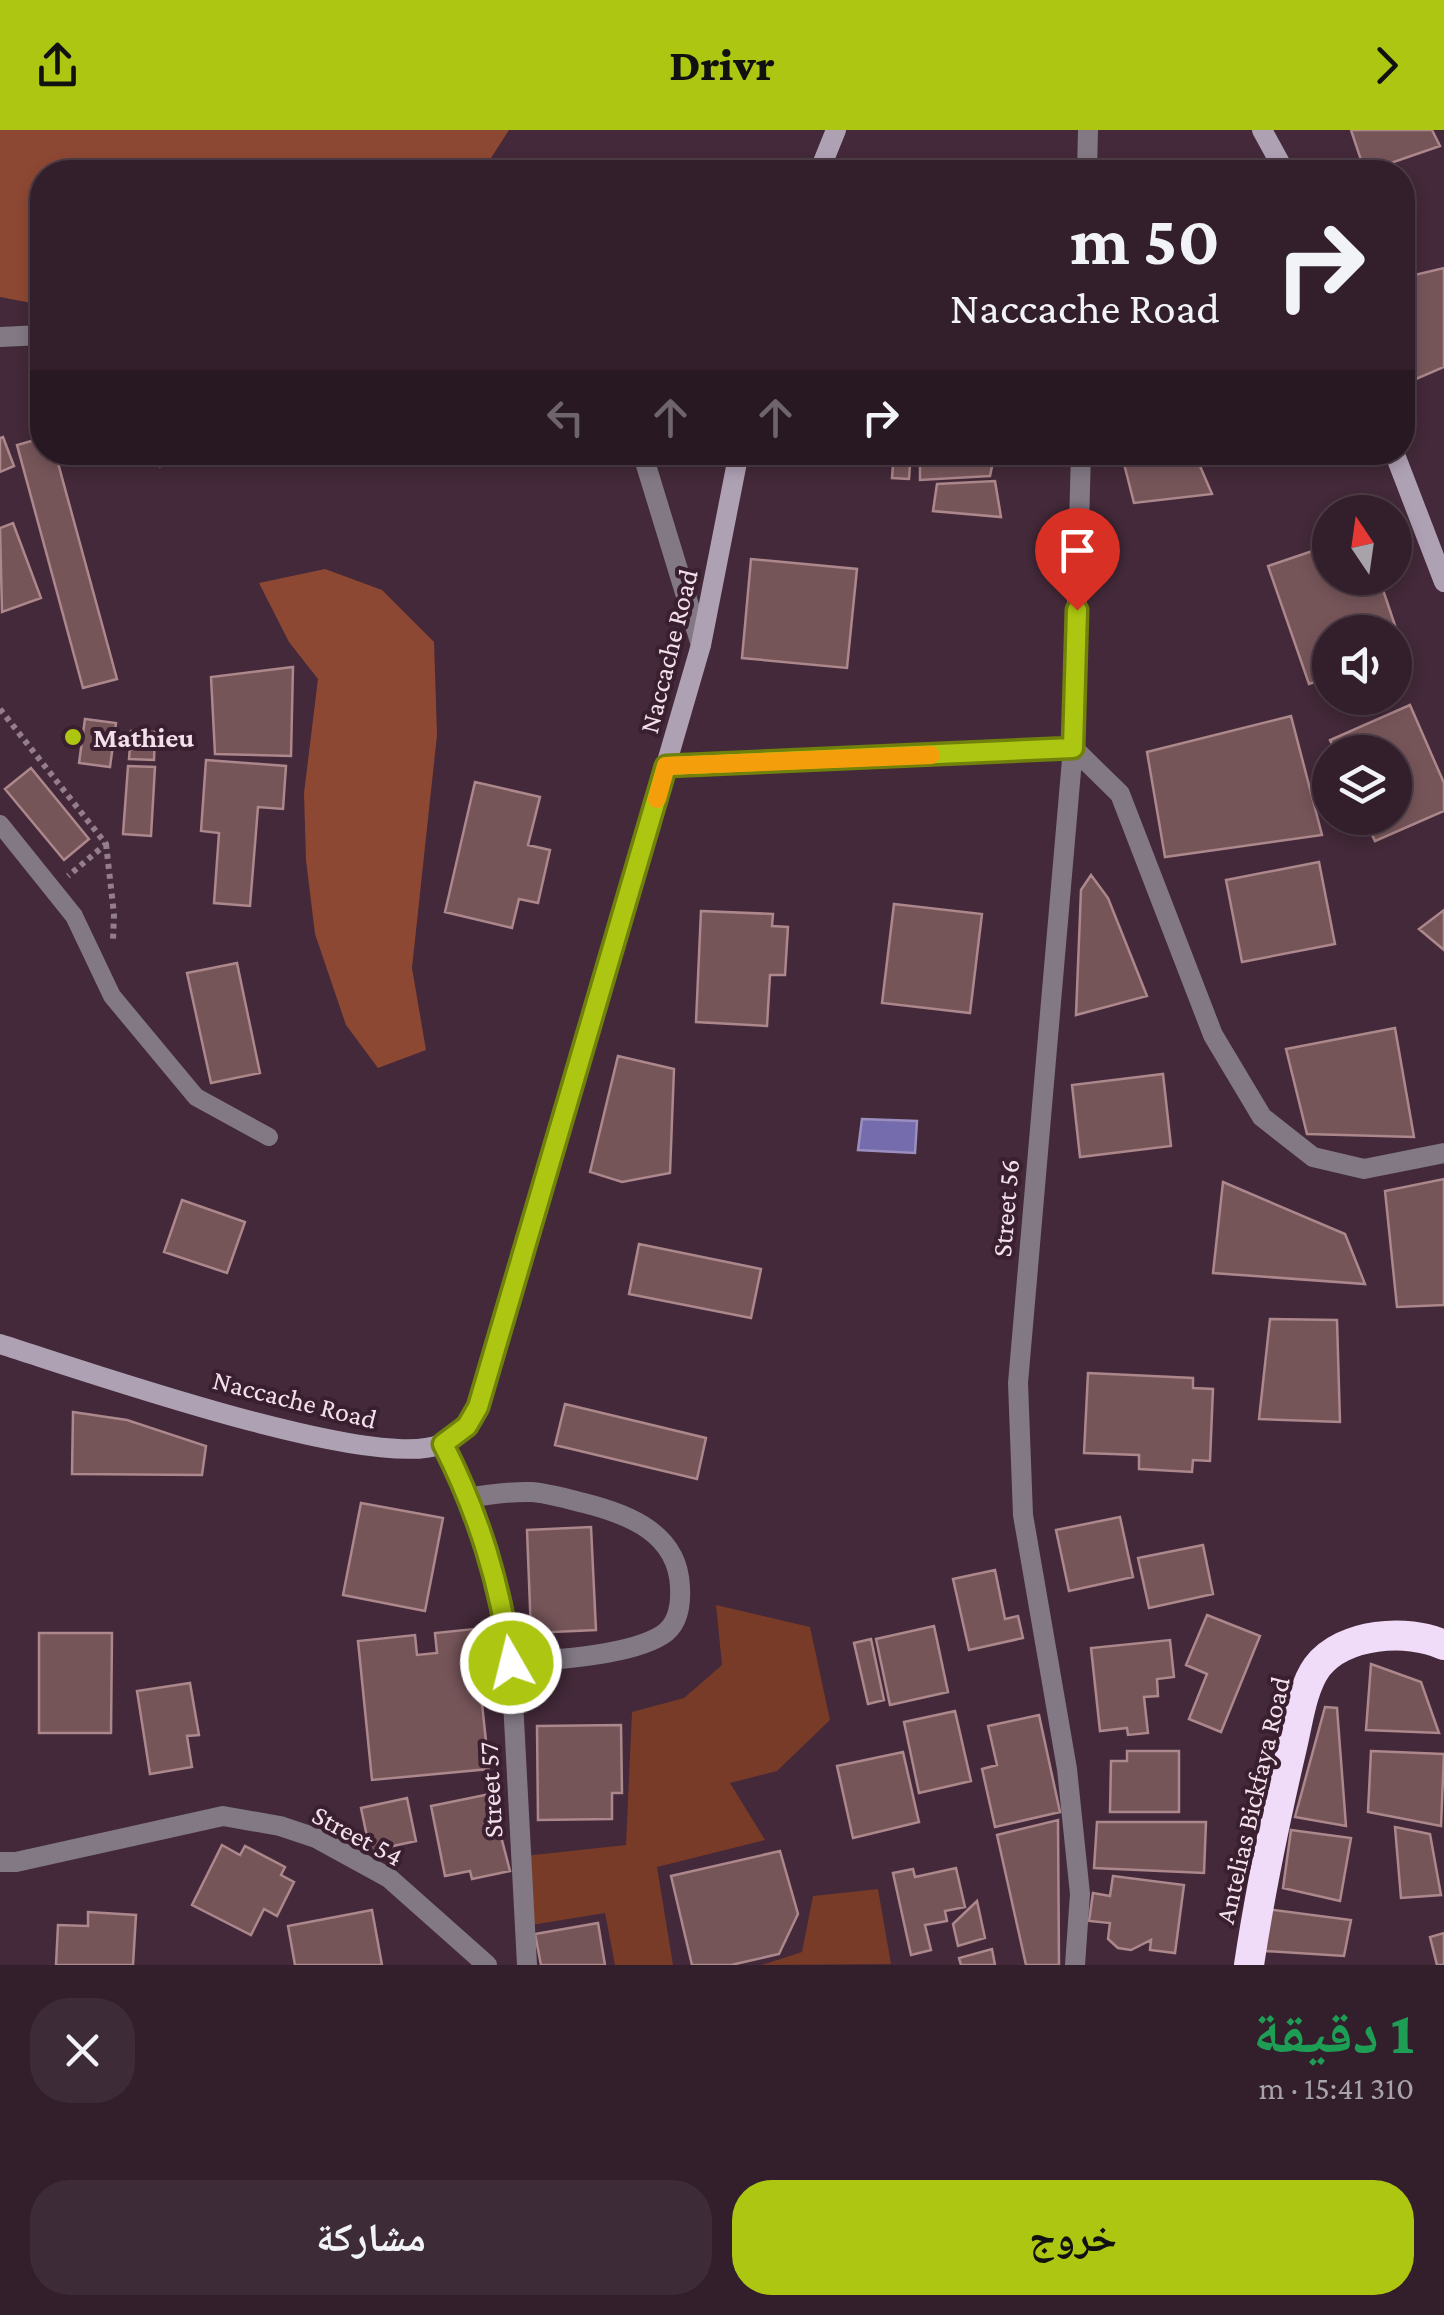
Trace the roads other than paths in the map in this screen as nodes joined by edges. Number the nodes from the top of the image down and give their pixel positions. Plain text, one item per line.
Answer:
1 (836, 130) edge
2 (1088, 130) edge
3 (1262, 130) edge
4 (824, 160) edge
5 (1087, 160) edge
6 (1278, 160) edge
7 (30, 336) edge
8 (0, 337) edge
9 (646, 465) edge
10 (736, 465) edge
11 (1081, 465) edge
12 (1399, 465) edge
13 (1444, 582) edge
14 (701, 645) junction
15 (1073, 748) junction
16 (666, 766) junction
17 (0, 824) edge
18 (269, 1136) dead end
19 (1444, 1153) edge
20 (0, 1344) edge
21 (443, 1444) junction
22 (470, 1496) junction
23 (1444, 1645) edge
24 (511, 1663) junction
25 (0, 1862) edge
26 (487, 1965) edge
27 (527, 1965) edge
28 (1075, 1965) edge
29 (1249, 1965) edge

1 - 4 street
2 - 5 street
3 - 6 street
7 - 8 street
9 - 14 street
10 - 14 street, Naccache Road
11 - 15 street, Street 56
12 - 13 street
14 - 16 street, Naccache Road
15 - 16 street
15 - 19 street
15 - 28 street, Street 56
16 - 21 street, Naccache Road
17 - 18 lane
20 - 21 street, Naccache Road
21 - 22 street, Street 57
22 - 24 street, Street 57
22 - 24 street
23 - 29 highway, Antelias Bickfaya Road
24 - 27 street, Street 57
25 - 26 street, Street 54

